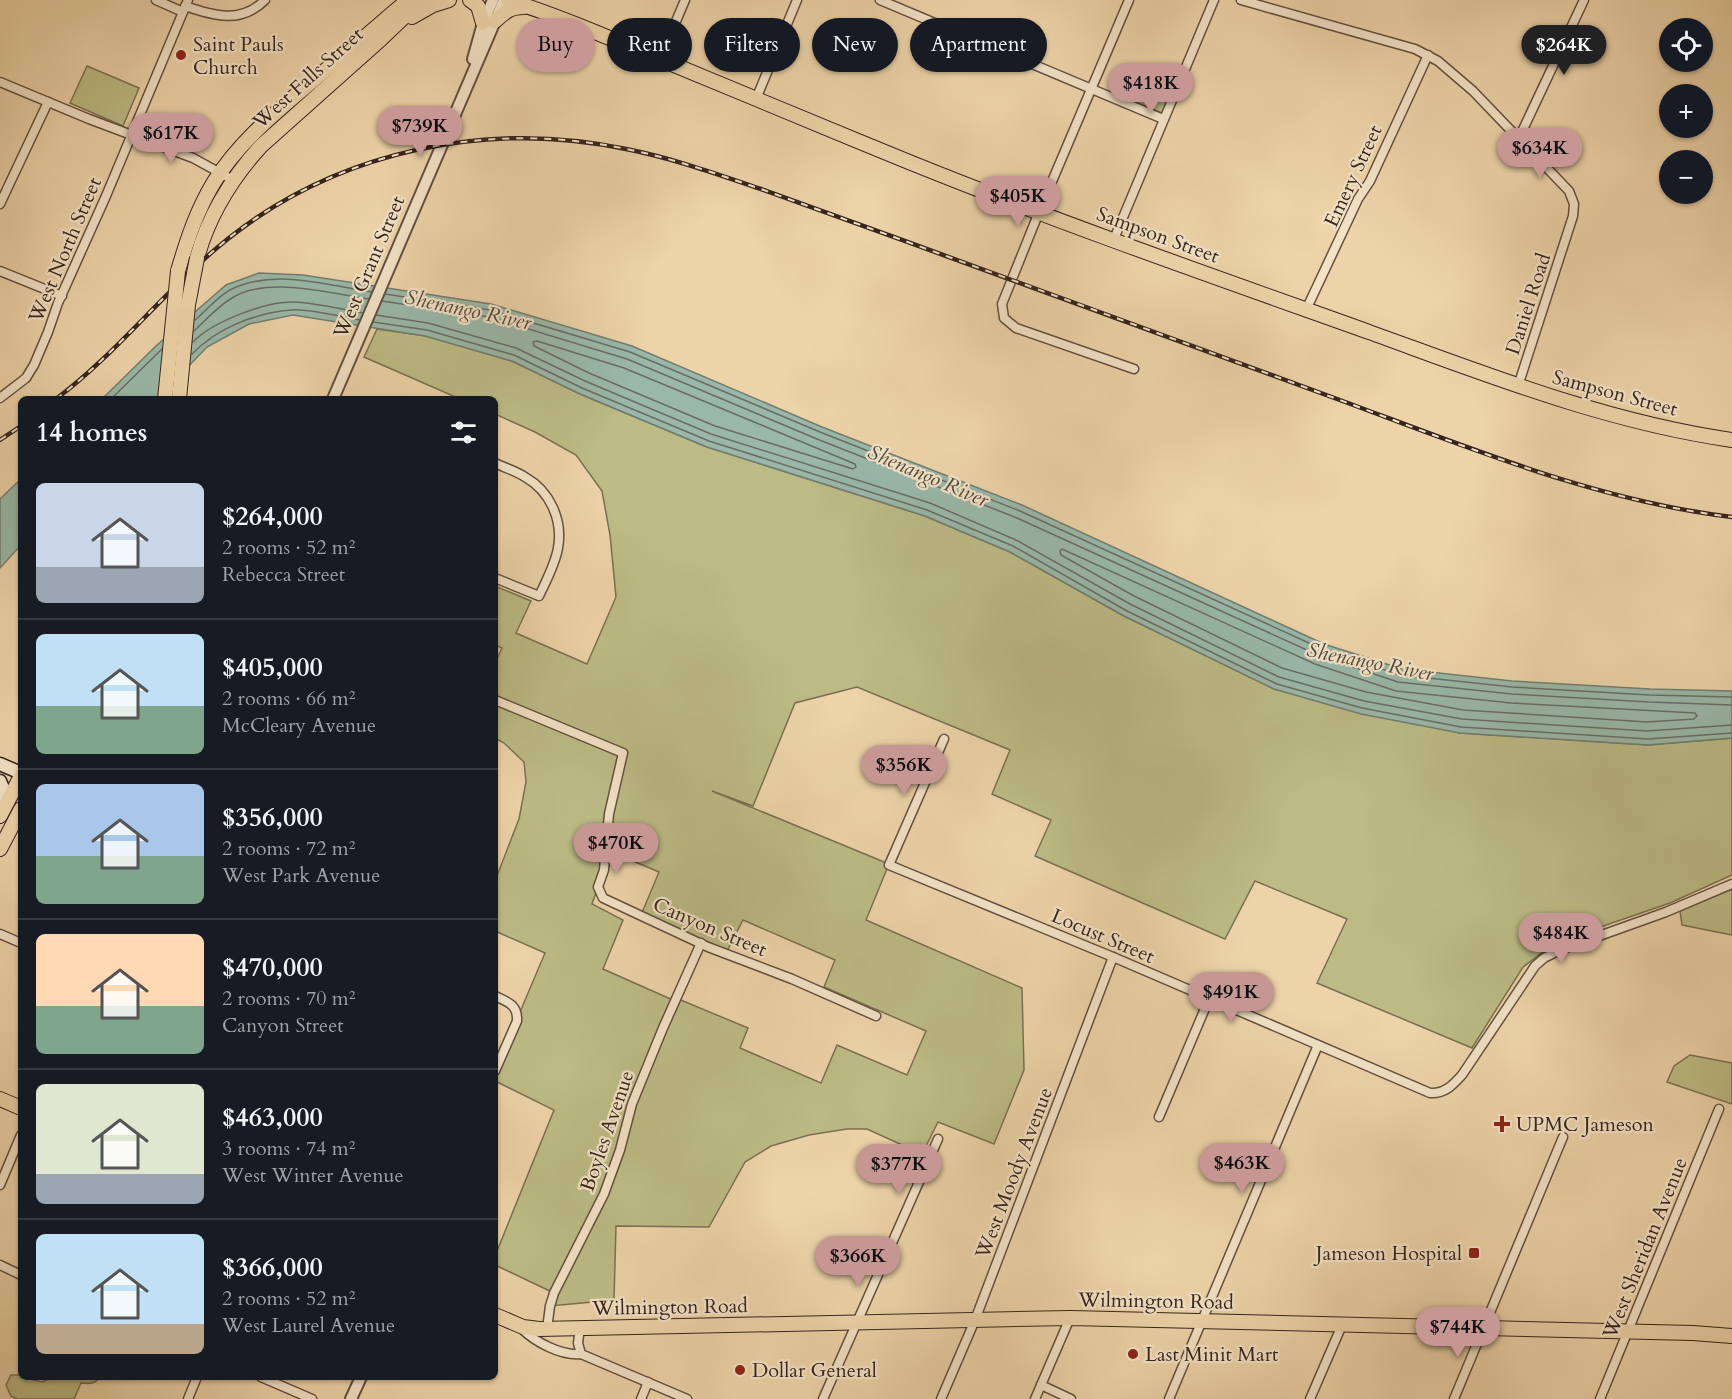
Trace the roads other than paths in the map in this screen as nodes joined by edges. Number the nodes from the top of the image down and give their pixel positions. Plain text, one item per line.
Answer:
1 (156, 0) edge
2 (265, 0) edge
3 (408, 0) edge
4 (422, 0) edge
5 (449, 0) edge
6 (470, 0) edge
7 (493, 0) edge
8 (506, 0) edge
9 (685, 0) edge
10 (797, 0) edge
11 (880, 0) edge
12 (1129, 0) edge
13 (1214, 0) edge
14 (1241, 0) edge
15 (1584, 0) edge
16 (530, 4) edge
17 (185, 6) edge
18 (677, 18) edge
19 (489, 22) junction
20 (607, 37) edge
21 (381, 39) junction
22 (1428, 55) junction
23 (691, 72) edge
24 (0, 82) edge
25 (1090, 89) junction
26 (756, 99) junction
27 (48, 102) junction
28 (1164, 119) junction
29 (131, 136) junction
30 (1518, 140) junction
31 (221, 172) junction
32 (233, 180) junction
33 (0, 204) edge
34 (1038, 212) junction
35 (1114, 239) junction
36 (0, 271) edge
37 (62, 296) junction
38 (1306, 310) junction
39 (1134, 369) dead end
40 (1518, 386) junction
41 (165, 396) edge
42 (179, 396) edge
43 (338, 396) edge
44 (0, 398) edge
45 (1732, 440) edge
46 (498, 464) edge
47 (498, 579) edge
48 (498, 701) edge
49 (944, 738) dead end
50 (0, 764) edge
51 (0, 776) edge
52 (18, 778) edge
53 (18, 779) edge
54 (0, 781) edge
55 (18, 783) edge
56 (3, 811) edge
57 (18, 815) edge
58 (0, 849) edge
59 (1732, 884) edge
60 (0, 934) edge
61 (18, 943) edge
62 (701, 943) junction
63 (1113, 957) junction
64 (498, 997) edge
65 (1209, 999) junction
66 (876, 1016) dead end
67 (1318, 1045) junction
68 (498, 1064) edge
69 (0, 1099) edge
70 (18, 1107) edge
71 (1719, 1109) dead end
72 (1158, 1117) dead end
73 (1563, 1137) dead end
74 (938, 1139) dead end
75 (18, 1142) edge
76 (0, 1185) edge
77 (0, 1265) edge
78 (18, 1274) edge
79 (498, 1316) edge
80 (1070, 1318) junction
81 (975, 1320) junction
82 (1203, 1321) junction
83 (856, 1323) junction
84 (1342, 1324) junction
85 (517, 1325) junction
86 (580, 1328) junction
87 (1485, 1328) junction
88 (547, 1329) junction
89 (1629, 1331) junction
90 (1732, 1336) edge
91 (581, 1354) junction
92 (196, 1380) edge
93 (268, 1380) edge
94 (360, 1380) edge
95 (648, 1382) junction
96 (1041, 1385) junction
97 (188, 1399) edge
98 (312, 1399) edge
99 (351, 1399) edge
100 (641, 1399) edge
101 (687, 1399) edge
102 (823, 1399) edge
103 (941, 1399) edge
104 (1035, 1399) edge
105 (1071, 1399) edge
106 (1169, 1399) edge
107 (1310, 1399) edge
108 (1454, 1399) edge
109 (1600, 1399) edge

1 - 17 street
2 - 17 street
3 - 31 main road, West Falls Street
4 - 21 main road, West Falls Street
5 - 21 main road
6 - 19 main road
7 - 19 street, West Grant Street
8 - 16 main road, Sampson Street
8 - 19 street, West Grant Street
9 - 18 street
10 - 26 street
11 - 25 street
12 - 25 street
13 - 28 street
14 - 22 street
15 - 30 street
16 - 19 main road
16 - 20 main road, Sampson Street
17 - 29 street, West North Street
19 - 43 street, West Grant Street
21 - 32 main road, West Falls Street
22 - 30 street
22 - 38 street, Emery Street
23 - 26 main road, Sampson Street
24 - 27 street
25 - 28 street
25 - 34 street
26 - 34 main road, Sampson Street
27 - 29 street
27 - 33 street
28 - 35 street
29 - 31 street
29 - 37 street, West North Street
30 - 40 street, Daniel Road
31 - 32 street
31 - 41 main road, West Falls Street, bridge
32 - 42 main road, West Falls Street, bridge
34 - 35 main road, Sampson Street
34 - 39 street
35 - 38 main road, Sampson Street
36 - 37 street
37 - 44 street, West North Street
38 - 40 main road, Sampson Street
40 - 45 main road, Sampson Street
46 - 47 street
48 - 62 street, Canyon Street
49 - 63 street, Locust Street
50 - 52 main road
51 - 53 main road
54 - 56 main road
55 - 56 main road
57 - 58 main road
59 - 67 street, Locust Street
60 - 61 street
62 - 66 street, Canyon Street
62 - 88 street, Boyles Avenue
63 - 65 street, Locust Street
63 - 81 street, West Moody Avenue
64 - 68 street
65 - 67 street, Locust Street
65 - 72 street
67 - 82 street
69 - 70 main road
71 - 89 street, West Sheridan Avenue
73 - 87 street
74 - 83 street
75 - 76 street
77 - 78 street
79 - 85 main road, Wilmington Road
80 - 81 main road, Wilmington Road
80 - 82 main road, Wilmington Road
80 - 96 street
81 - 83 main road, Wilmington Road
81 - 103 street, West Moody Avenue
82 - 84 main road, Wilmington Road
82 - 106 street
83 - 86 main road, Wilmington Road
83 - 102 street
84 - 87 main road, Wilmington Road
84 - 107 street
85 - 88 main road, Wilmington Road
85 - 91 street
86 - 88 main road, Wilmington Road
86 - 91 street
87 - 89 main road, Wilmington Road
87 - 108 street
89 - 90 main road, Wilmington Road
89 - 109 street, West Sheridan Avenue
91 - 95 street
92 - 97 street
93 - 98 street
94 - 99 street
95 - 100 street
95 - 101 street
96 - 104 street
96 - 105 street

